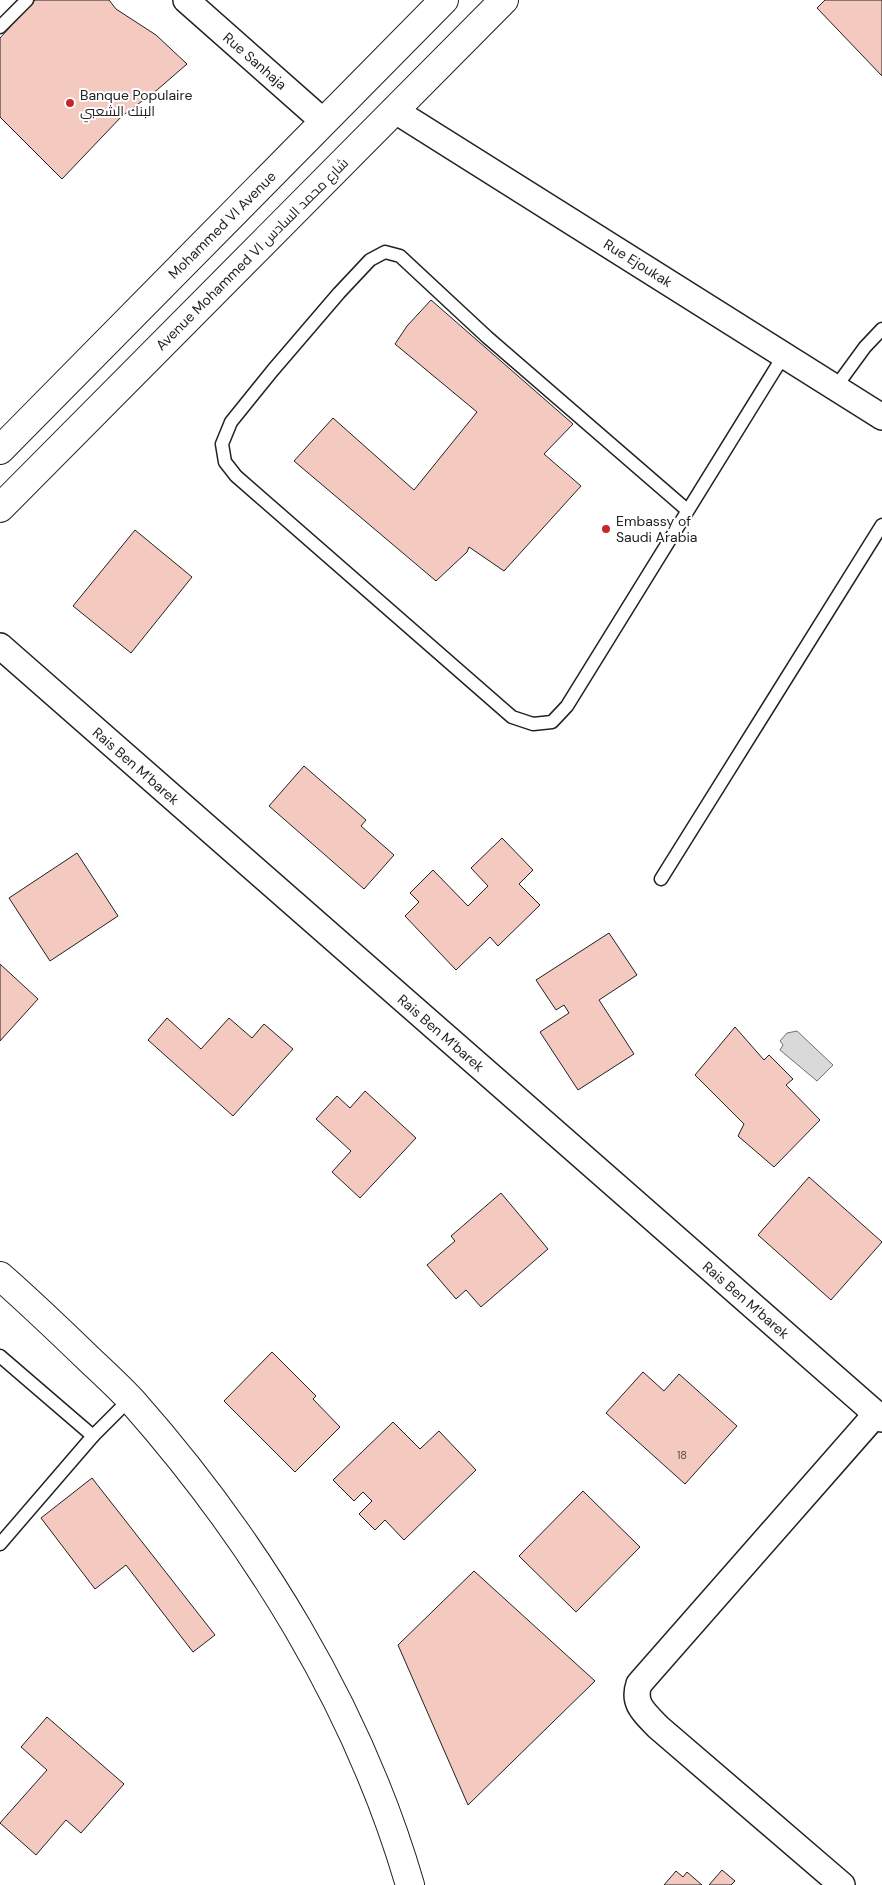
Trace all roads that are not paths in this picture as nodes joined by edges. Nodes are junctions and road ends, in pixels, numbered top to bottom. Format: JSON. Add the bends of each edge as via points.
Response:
{"nodes":[{"id":1,"x":27,"y":0,"type":"edge"},
{"id":2,"x":186,"y":0,"type":"edge"},
{"id":3,"x":444,"y":0,"type":"edge"},
{"id":4,"x":504,"y":0,"type":"edge"},
{"id":5,"x":0,"y":27,"type":"edge"},
{"id":6,"x":394,"y":110,"type":"junction"},
{"id":7,"x":324,"y":122,"type":"junction"},
{"id":8,"x":882,"y":329,"type":"edge"},
{"id":9,"x":784,"y":355,"type":"junction"},
{"id":10,"x":835,"y":388,"type":"junction"},
{"id":11,"x":882,"y":417,"type":"edge"},
{"id":12,"x":0,"y":450,"type":"edge"},
{"id":13,"x":0,"y":508,"type":"edge"},
{"id":14,"x":687,"y":510,"type":"junction"},
{"id":15,"x":882,"y":525,"type":"edge"},
{"id":16,"x":0,"y":646,"type":"edge"},
{"id":17,"x":660,"y":879,"type":"dead end"},
{"id":18,"x":0,"y":1276,"type":"edge"},
{"id":19,"x":0,"y":1356,"type":"edge"},
{"id":20,"x":130,"y":1399,"type":"junction"},
{"id":21,"x":879,"y":1416,"type":"edge"},
{"id":22,"x":93,"y":1436,"type":"junction"},
{"id":23,"x":0,"y":1544,"type":"edge"},
{"id":24,"x":410,"y":1885,"type":"edge"},
{"id":25,"x":842,"y":1885,"type":"edge"}],
"edges":[{"from":1,"to":5,"type":"lane"},
{"from":2,"to":7,"type":"street","name":"Rue Sanhaja"},
{"from":3,"to":7,"type":"main road","name":"Mohammed VI Avenue"},
{"from":4,"to":6,"type":"main road","name":"Avenue Mohammed VI شارع محمد السادس"},
{"from":6,"to":9,"type":"street","name":"Rue Ejoukak"},
{"from":6,"to":13,"type":"main road","name":"Avenue Mohammed VI شارع محمد السادس"},
{"from":7,"to":12,"type":"main road","name":"Mohammed VI Avenue"},
{"from":8,"to":10,"type":"lane"},
{"from":9,"to":10,"type":"street","name":"Rue Ejoukak"},
{"from":9,"to":14,"type":"lane"},
{"from":10,"to":11,"type":"street","name":"Rue Ejoukak"},
{"from":14,"to":14,"type":"lane","via":[[567,706],[552,722],[533,724],[512,716],[236,476],[225,462],[222,444],[232,422],[272,370],[339,292],[370,260],[385,252],[400,256],[487,337]]},
{"from":15,"to":17,"type":"lane"},
{"from":16,"to":21,"type":"street","name":"Rais Ben M’barek"},
{"from":18,"to":20,"type":"main road"},
{"from":19,"to":22,"type":"lane"},
{"from":20,"to":22,"type":"lane"},
{"from":20,"to":24,"type":"main road","via":[[204,1489],[300,1634],[354,1737]]},
{"from":21,"to":25,"type":"street","via":[[636,1692],[640,1706],[658,1727]]},
{"from":22,"to":23,"type":"lane"}]}
